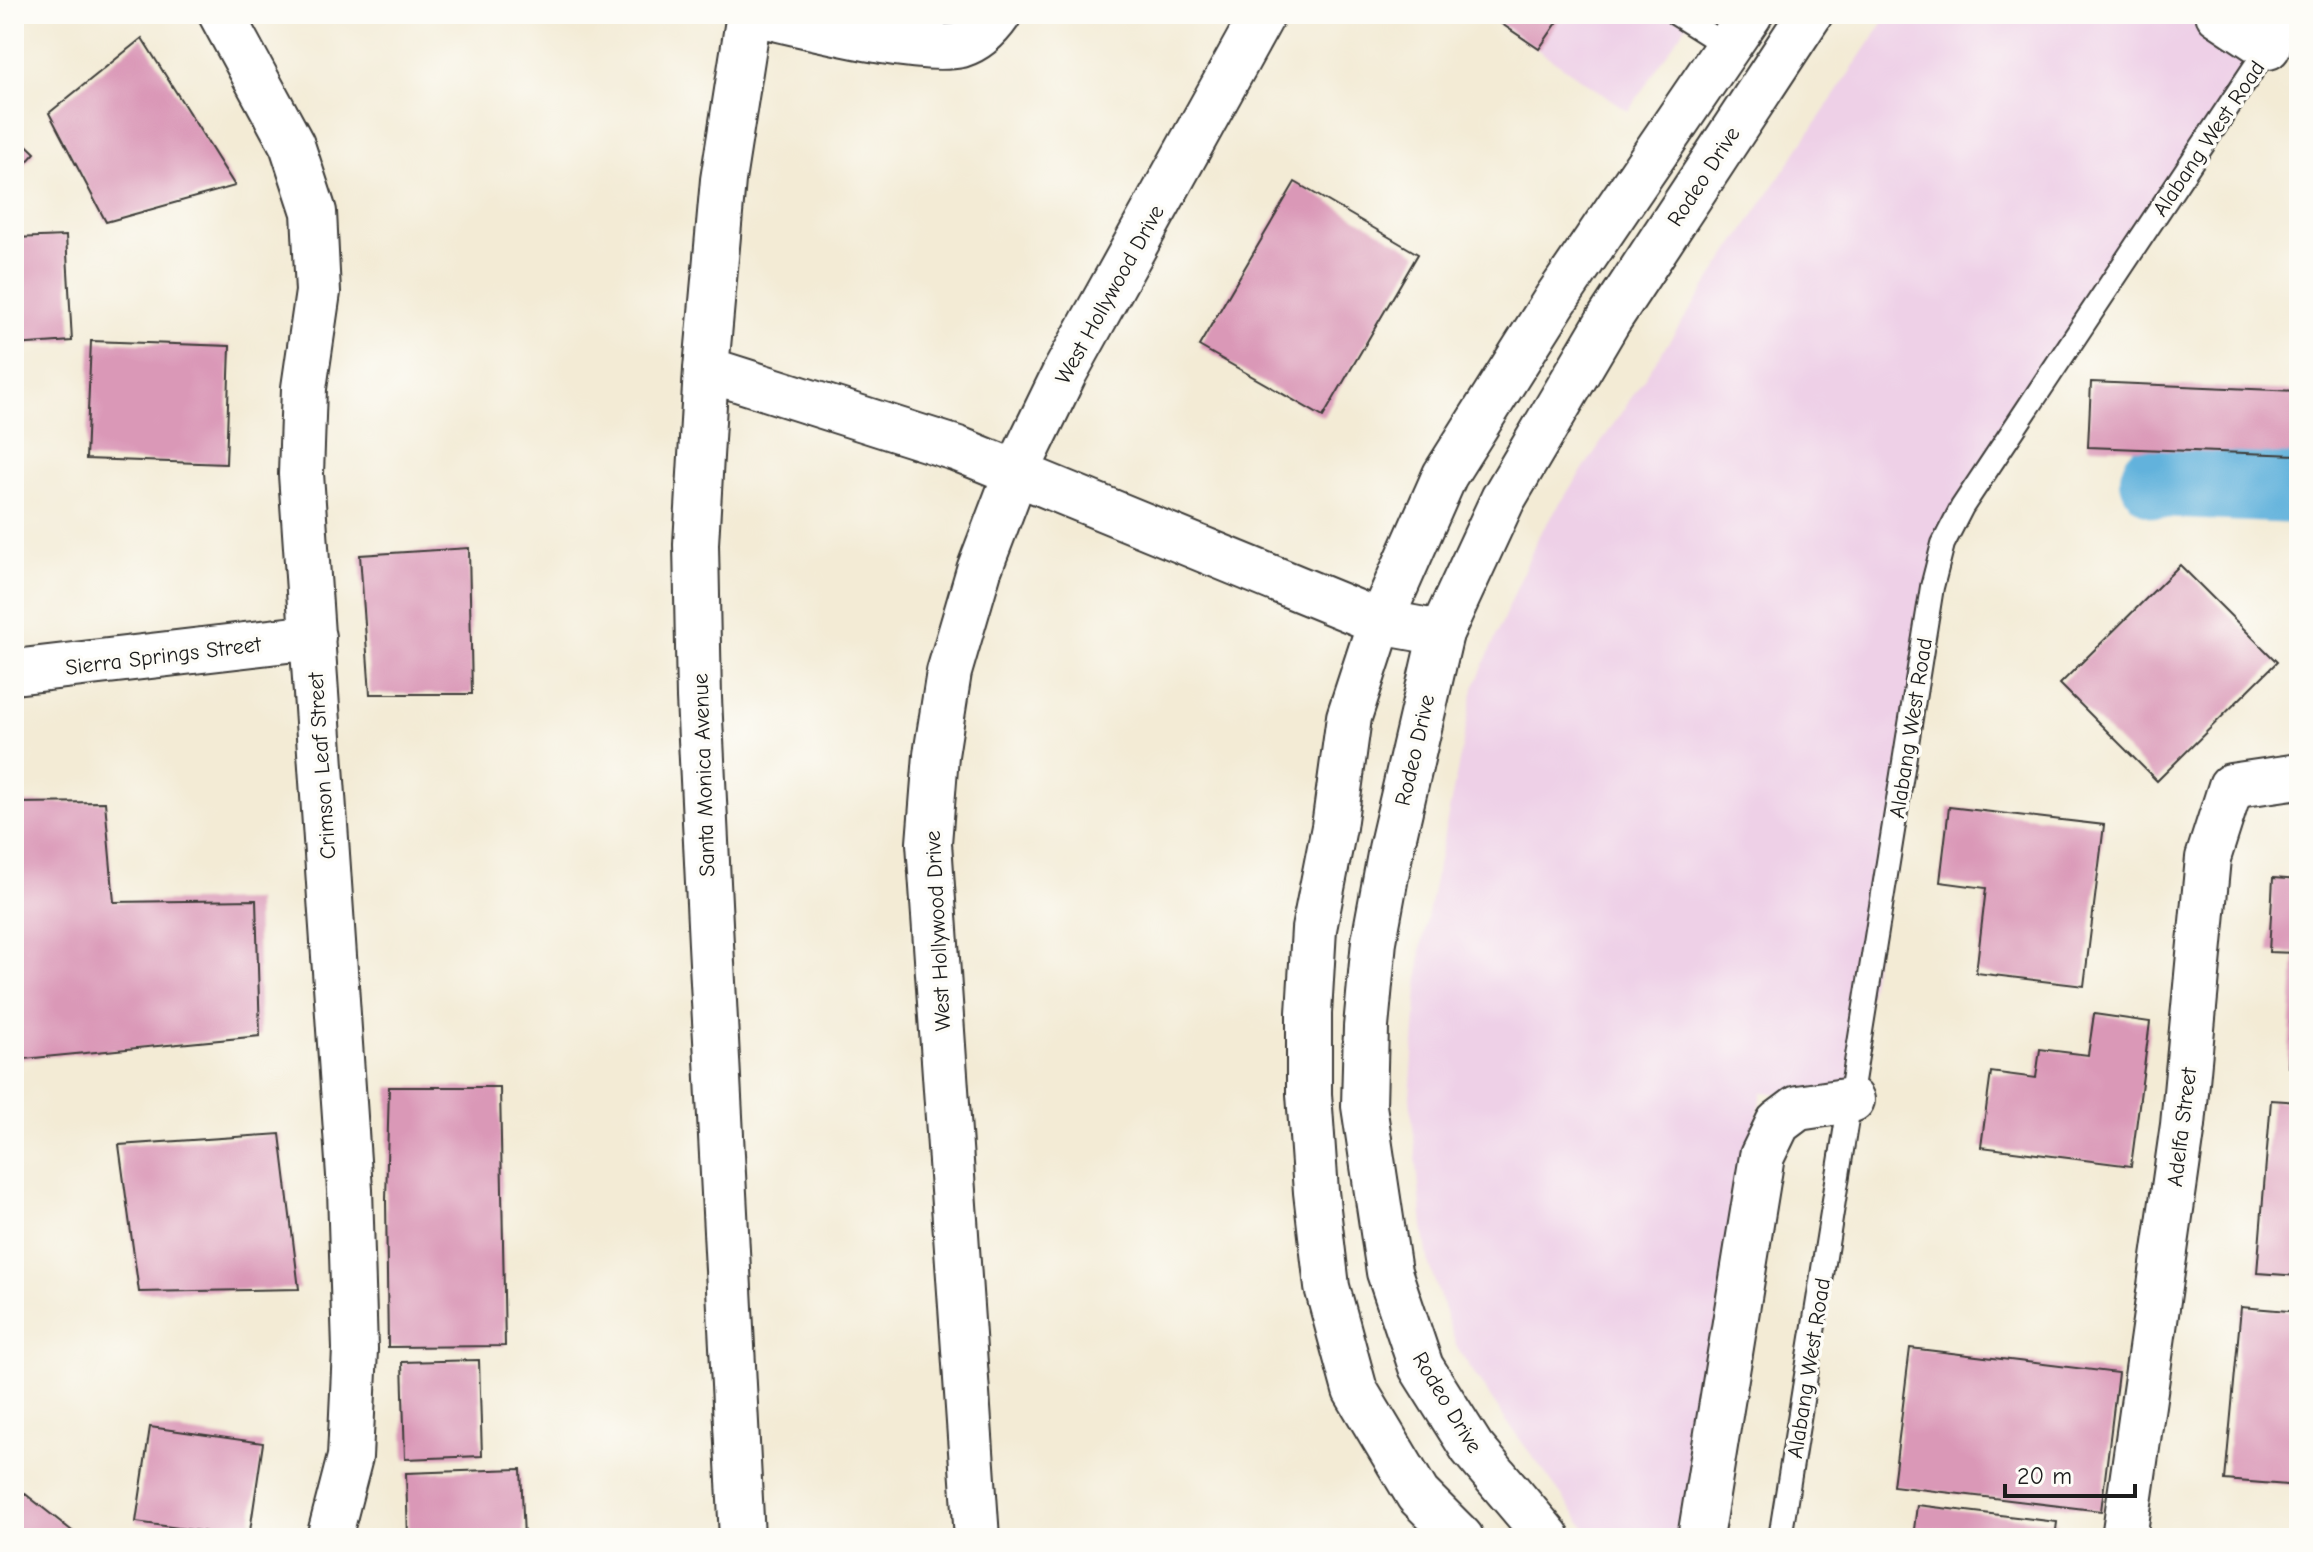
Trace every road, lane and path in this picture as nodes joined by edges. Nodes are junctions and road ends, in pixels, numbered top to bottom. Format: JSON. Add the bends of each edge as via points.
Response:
{"nodes":[{"id":1,"x":221,"y":14,"type":"edge"},
{"id":2,"x":749,"y":14,"type":"edge"},
{"id":3,"x":756,"y":14,"type":"edge"},
{"id":4,"x":999,"y":14,"type":"edge"},
{"id":5,"x":1263,"y":14,"type":"edge"},
{"id":6,"x":1676,"y":14,"type":"edge"},
{"id":7,"x":1810,"y":14,"type":"edge"},
{"id":8,"x":2218,"y":14,"type":"edge"},
{"id":9,"x":2279,"y":30,"type":"edge"},
{"id":10,"x":1739,"y":31,"type":"edge"},
{"id":11,"x":706,"y":369,"type":"junction"},
{"id":12,"x":1016,"y":473,"type":"junction"},
{"id":13,"x":1380,"y":622,"type":"junction"},
{"id":14,"x":1441,"y":633,"type":"junction"},
{"id":15,"x":313,"y":637,"type":"junction"},
{"id":16,"x":14,"y":672,"type":"edge"},
{"id":17,"x":2299,"y":776,"type":"edge"},
{"id":18,"x":1852,"y":1100,"type":"junction"},
{"id":19,"x":329,"y":1538,"type":"edge"},
{"id":20,"x":742,"y":1538,"type":"edge"},
{"id":21,"x":977,"y":1538,"type":"edge"},
{"id":22,"x":1461,"y":1538,"type":"edge"},
{"id":23,"x":1548,"y":1538,"type":"edge"},
{"id":24,"x":1700,"y":1538,"type":"edge"},
{"id":25,"x":1780,"y":1538,"type":"edge"},
{"id":26,"x":2124,"y":1538,"type":"edge"}],
"edges":[{"from":1,"to":15,"type":"street","name":"Crimson Leaf Street","via":[[292,145],[314,212],[318,292],[304,388],[301,474]]},
{"from":2,"to":11,"type":"street","name":"Santa Monica Avenue","via":[[723,180]]},
{"from":3,"to":4,"type":"street","via":[[931,46],[961,45],[987,30]]},
{"from":5,"to":12,"type":"street","name":"West Hollywood Drive","via":[[1065,372]]},
{"from":6,"to":10,"type":"lane"},
{"from":7,"to":14,"type":"street","name":"Rodeo Drive","via":[[1600,334],[1503,499]]},
{"from":8,"to":9,"type":"street"},
{"from":9,"to":18,"type":"lane","name":"Alabang West Road","via":[[1962,507],[1943,544]]},
{"from":10,"to":13,"type":"street","via":[[1556,299],[1445,475]]},
{"from":11,"to":12,"type":"street","via":[[958,449]]},
{"from":11,"to":20,"type":"street","name":"Santa Monica Avenue","via":[[696,544],[699,698]]},
{"from":12,"to":13,"type":"street"},
{"from":12,"to":21,"type":"street","name":"West Hollywood Drive","via":[[979,570],[949,672],[929,843]]},
{"from":13,"to":14,"type":"street"},
{"from":13,"to":22,"type":"street","via":[[1349,717],[1314,929],[1309,1094],[1316,1192],[1327,1287],[1355,1390],[1418,1495]]},
{"from":14,"to":23,"type":"street","name":"Rodeo Drive","via":[[1374,941],[1364,1106],[1389,1272],[1421,1367],[1472,1448]]},
{"from":15,"to":16,"type":"street","name":"Sierra Springs Street"},
{"from":15,"to":19,"type":"street","name":"Crimson Leaf Street","via":[[350,1190],[355,1349],[350,1457]]},
{"from":17,"to":26,"type":"street","name":"Adelfa Street","via":[[2231,786],[2208,858],[2183,1125]]},
{"from":18,"to":24,"type":"street","via":[[1798,1108],[1778,1123],[1762,1156]]},
{"from":18,"to":25,"type":"lane","name":"Alabang West Road"}]}
